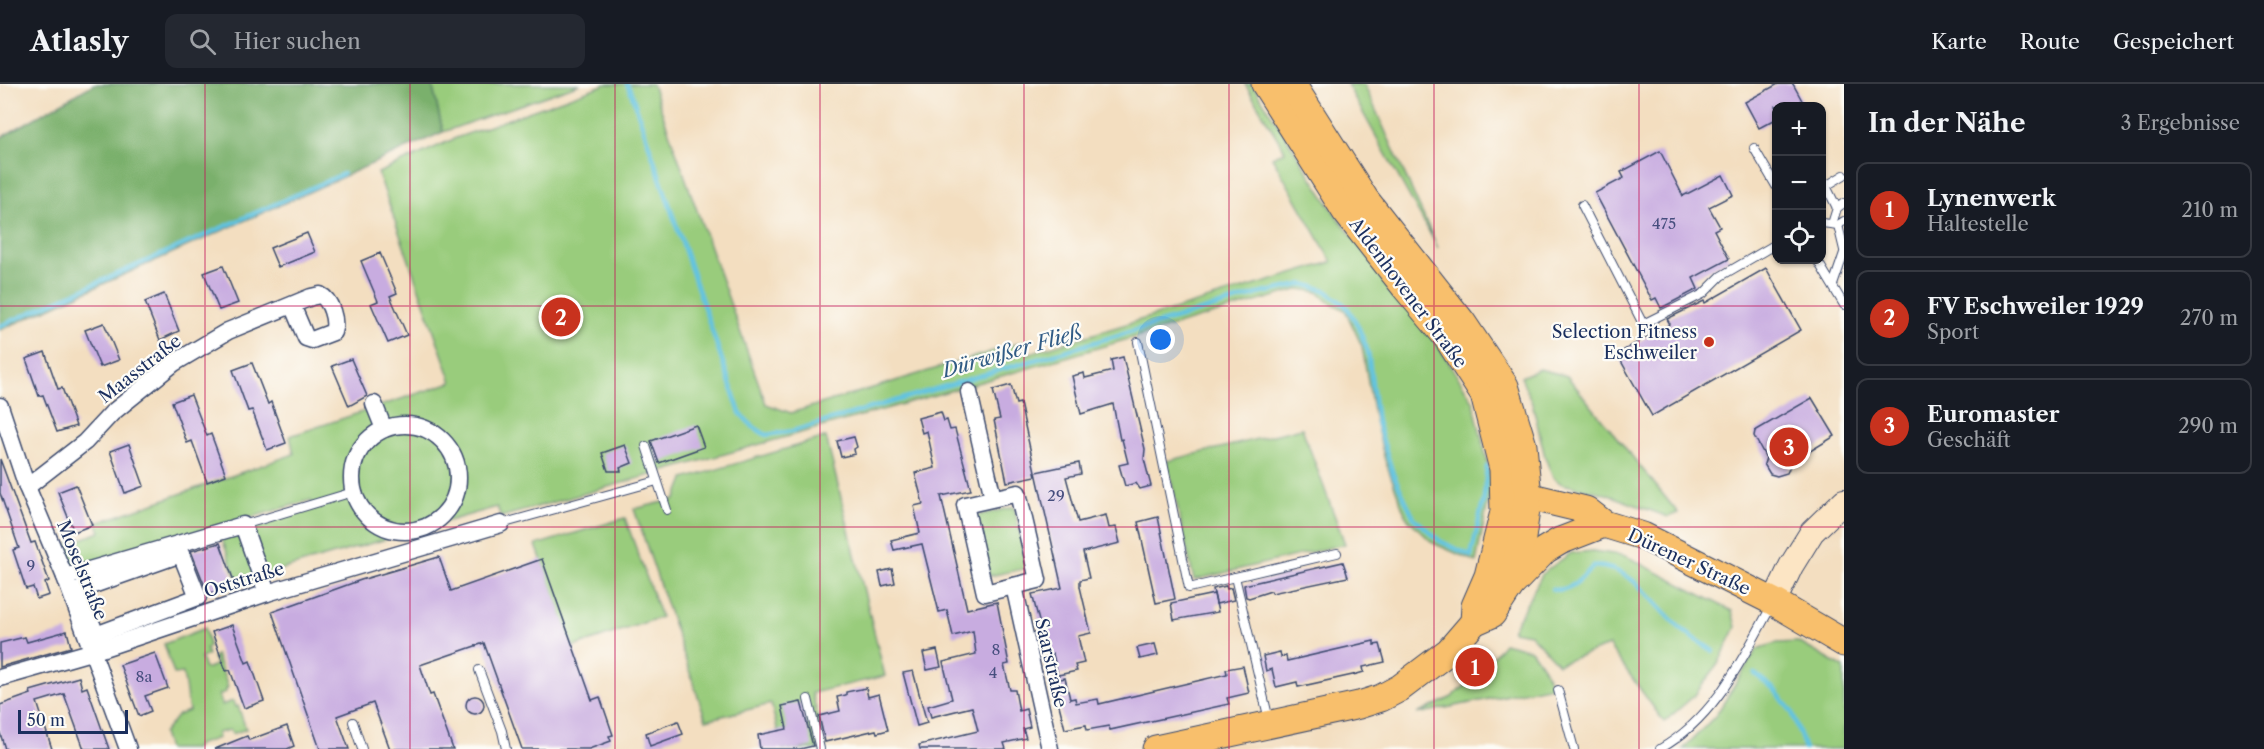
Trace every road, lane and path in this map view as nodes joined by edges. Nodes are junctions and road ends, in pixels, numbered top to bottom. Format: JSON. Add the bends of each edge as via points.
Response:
{"nodes":[{"id":1,"x":1265,"y":84,"type":"edge"},
{"id":2,"x":1292,"y":84,"type":"edge"},
{"id":3,"x":1754,"y":148,"type":"dead end"},
{"id":4,"x":1844,"y":175,"type":"edge"},
{"id":5,"x":1772,"y":179,"type":"edge"},
{"id":6,"x":1582,"y":205,"type":"dead end"},
{"id":7,"x":1840,"y":206,"type":"edge"},
{"id":8,"x":1838,"y":224,"type":"edge"},
{"id":9,"x":1772,"y":246,"type":"edge"},
{"id":10,"x":1844,"y":251,"type":"edge"},
{"id":11,"x":1820,"y":264,"type":"edge"},
{"id":12,"x":1833,"y":285,"type":"junction"},
{"id":13,"x":292,"y":305,"type":"dead end"},
{"id":14,"x":1844,"y":305,"type":"edge"},
{"id":15,"x":1138,"y":342,"type":"dead end"},
{"id":16,"x":969,"y":392,"type":"dead end"},
{"id":17,"x":374,"y":404,"type":"dead end"},
{"id":18,"x":0,"y":406,"type":"edge"},
{"id":19,"x":384,"y":429,"type":"junction"},
{"id":20,"x":646,"y":446,"type":"dead end"},
{"id":21,"x":657,"y":481,"type":"junction"},
{"id":22,"x":27,"y":487,"type":"junction"},
{"id":23,"x":353,"y":492,"type":"junction"},
{"id":24,"x":993,"y":498,"type":"junction"},
{"id":25,"x":1844,"y":501,"type":"edge"},
{"id":26,"x":1516,"y":504,"type":"junction"},
{"id":27,"x":667,"y":510,"type":"dead end"},
{"id":28,"x":501,"y":524,"type":"joint"},
{"id":29,"x":1604,"y":524,"type":"junction"},
{"id":30,"x":243,"y":525,"type":"junction"},
{"id":31,"x":419,"y":530,"type":"junction"},
{"id":32,"x":425,"y":547,"type":"junction"},
{"id":33,"x":169,"y":552,"type":"junction"},
{"id":34,"x":1337,"y":553,"type":"dead end"},
{"id":35,"x":65,"y":577,"type":"junction"},
{"id":36,"x":1235,"y":577,"type":"junction"},
{"id":37,"x":1511,"y":585,"type":"junction"},
{"id":38,"x":1014,"y":586,"type":"junction"},
{"id":39,"x":267,"y":592,"type":"junction"},
{"id":40,"x":1774,"y":602,"type":"junction"},
{"id":41,"x":190,"y":609,"type":"junction"},
{"id":42,"x":1474,"y":622,"type":"junction"},
{"id":43,"x":1844,"y":643,"type":"edge"},
{"id":44,"x":92,"y":651,"type":"junction"},
{"id":45,"x":479,"y":670,"type":"dead end"},
{"id":46,"x":0,"y":678,"type":"edge"},
{"id":47,"x":1558,"y":690,"type":"dead end"},
{"id":48,"x":808,"y":699,"type":"dead end"},
{"id":49,"x":352,"y":722,"type":"dead end"},
{"id":50,"x":1270,"y":724,"type":"junction"},
{"id":51,"x":1674,"y":745,"type":"edge"},
{"id":52,"x":128,"y":749,"type":"edge"},
{"id":53,"x":362,"y":749,"type":"edge"},
{"id":54,"x":506,"y":749,"type":"edge"},
{"id":55,"x":820,"y":749,"type":"edge"},
{"id":56,"x":1050,"y":749,"type":"edge"},
{"id":57,"x":1156,"y":749,"type":"edge"},
{"id":58,"x":1574,"y":749,"type":"edge"},
{"id":59,"x":1660,"y":749,"type":"edge"}],
"edges":[{"from":1,"to":26,"type":"main road","name":"Aldenhovener Straße","via":[[1346,212],[1446,336],[1484,395]]},
{"from":2,"to":26,"type":"main road","name":"Aldenhovener Straße","via":[[1365,199],[1461,322],[1505,386],[1523,446]]},
{"from":3,"to":5,"type":"lane"},
{"from":4,"to":7,"type":"lane","via":[[1826,186]]},
{"from":6,"to":9,"type":"lane","via":[[1643,324],[1703,294],[1721,276]]},
{"from":7,"to":8,"type":"lane"},
{"from":8,"to":10,"type":"lane"},
{"from":10,"to":12,"type":"lane"},
{"from":11,"to":12,"type":"lane"},
{"from":12,"to":14,"type":"lane"},
{"from":13,"to":22,"type":"street","name":"Maasstraße","via":[[228,332],[174,363],[112,413],[85,442]]},
{"from":15,"to":36,"type":"lane","via":[[1189,588]]},
{"from":16,"to":24,"type":"street"},
{"from":17,"to":19,"type":"street"},
{"from":18,"to":22,"type":"street","name":"Moselstraße"},
{"from":19,"to":23,"type":"street","via":[[369,438],[357,454],[352,467]]},
{"from":19,"to":31,"type":"street","via":[[399,425],[422,427],[443,440],[453,454],[458,489],[451,506],[436,522]]},
{"from":20,"to":21,"type":"lane"},
{"from":21,"to":27,"type":"lane"},
{"from":21,"to":28,"type":"lane"},
{"from":22,"to":35,"type":"street","name":"Moselstraße"},
{"from":23,"to":30,"type":"lane"},
{"from":23,"to":31,"type":"street","via":[[360,509],[379,526],[394,531]]},
{"from":24,"to":38,"type":"street","via":[[1018,493],[1038,580]]},
{"from":24,"to":38,"type":"street","via":[[964,505],[985,592]]},
{"from":25,"to":40,"type":"street","name":"Dürener Straße","via":[[1812,532]]},
{"from":26,"to":29,"type":"main road","name":"Dürener Straße","via":[[1586,510]]},
{"from":26,"to":37,"type":"main road"},
{"from":26,"to":42,"type":"main road","name":"Aldenhovener Straße","via":[[1475,606]]},
{"from":28,"to":32,"type":"street","name":"Oststraße"},
{"from":29,"to":37,"type":"main road","via":[[1545,550]]},
{"from":29,"to":40,"type":"main road","name":"Dürener Straße","via":[[1643,536]]},
{"from":30,"to":33,"type":"street"},
{"from":30,"to":39,"type":"street"},
{"from":31,"to":32,"type":"street"},
{"from":32,"to":39,"type":"street","name":"Oststraße"},
{"from":33,"to":35,"type":"street"},
{"from":33,"to":41,"type":"street","via":[[181,554],[198,597]]},
{"from":33,"to":41,"type":"street","via":[[79,590],[96,635]]},
{"from":34,"to":36,"type":"lane"},
{"from":35,"to":44,"type":"street","name":"Moselstraße"},
{"from":36,"to":50,"type":"lane"},
{"from":37,"to":42,"type":"main road","via":[[1492,614]]},
{"from":38,"to":56,"type":"street","name":"Saarstraße"},
{"from":39,"to":41,"type":"street","name":"Oststraße"},
{"from":40,"to":43,"type":"main road"},
{"from":40,"to":51,"type":"lane","name":"Dürener Straße","via":[[1728,682]]},
{"from":41,"to":44,"type":"street","name":"Oststraße"},
{"from":42,"to":50,"type":"main road","via":[[1427,669],[1381,698]]},
{"from":44,"to":46,"type":"street","name":"Oststraße"},
{"from":44,"to":52,"type":"street","name":"Moselstraße"},
{"from":45,"to":54,"type":"lane"},
{"from":47,"to":58,"type":"lane"},
{"from":48,"to":55,"type":"lane"},
{"from":49,"to":53,"type":"lane"},
{"from":50,"to":57,"type":"main road"},
{"from":51,"to":59,"type":"lane","name":"Dürener Straße"}]}
